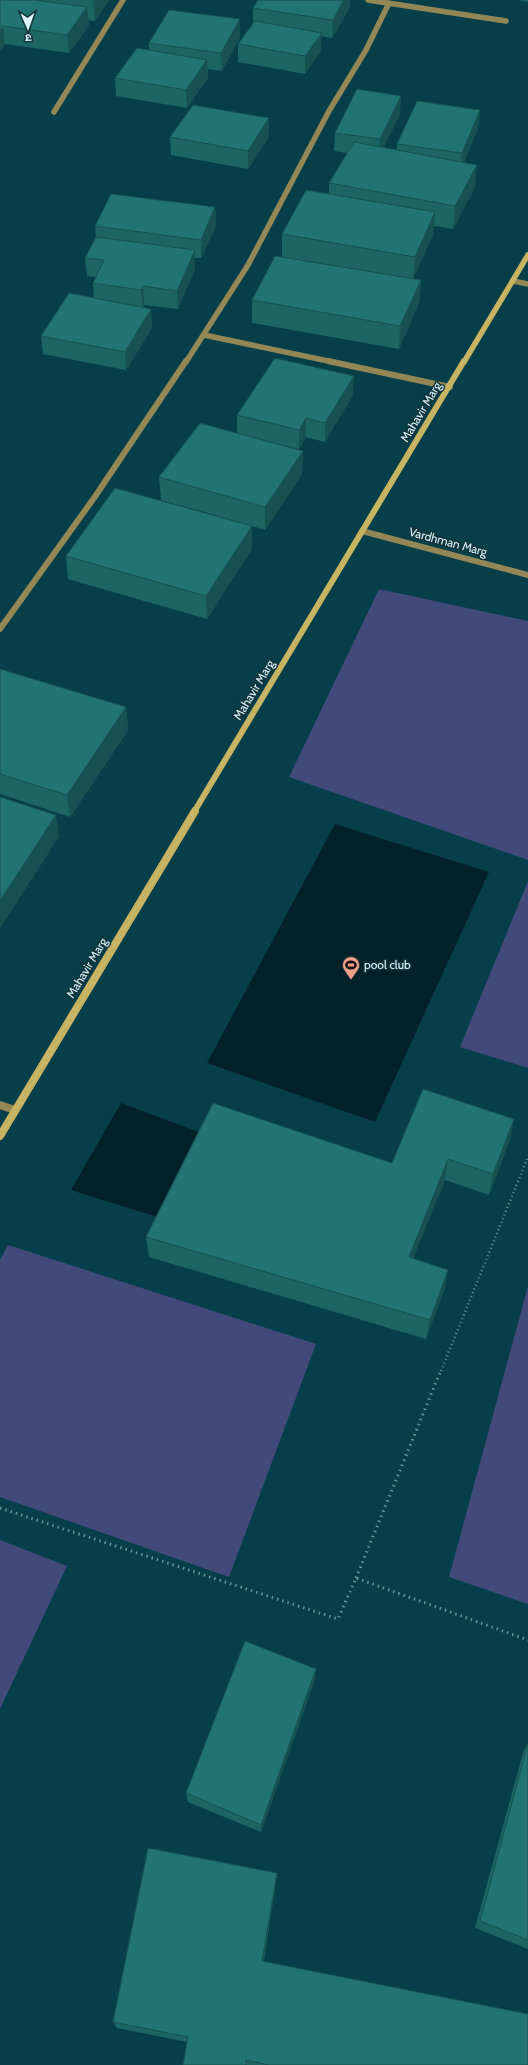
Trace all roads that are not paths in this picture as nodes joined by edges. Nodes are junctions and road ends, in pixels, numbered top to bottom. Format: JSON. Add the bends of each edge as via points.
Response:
{"nodes":[{"id":1,"x":123,"y":0,"type":"edge"},
{"id":2,"x":368,"y":0,"type":"edge"},
{"id":3,"x":389,"y":4,"type":"junction"},
{"id":4,"x":506,"y":21,"type":"dead end"},
{"id":5,"x":54,"y":112,"type":"dead end"},
{"id":6,"x":528,"y":255,"type":"edge"},
{"id":7,"x":513,"y":280,"type":"junction"},
{"id":8,"x":528,"y":284,"type":"edge"},
{"id":9,"x":204,"y":335,"type":"junction"},
{"id":10,"x":450,"y":387,"type":"junction"},
{"id":11,"x":362,"y":531,"type":"junction"},
{"id":12,"x":528,"y":575,"type":"edge"},
{"id":13,"x":0,"y":629,"type":"edge"},
{"id":14,"x":0,"y":1105,"type":"edge"},
{"id":15,"x":15,"y":1110,"type":"junction"},
{"id":16,"x":0,"y":1136,"type":"edge"}],
"edges":[{"from":1,"to":5,"type":"street"},
{"from":2,"to":3,"type":"street"},
{"from":3,"to":4,"type":"street"},
{"from":3,"to":9,"type":"street","via":[[248,264]]},
{"from":6,"to":7,"type":"street","name":"Mahavir Marg"},
{"from":7,"to":8,"type":"street"},
{"from":7,"to":10,"type":"street","name":"Mahavir Marg"},
{"from":9,"to":10,"type":"street"},
{"from":9,"to":13,"type":"street","via":[[94,498]]},
{"from":10,"to":11,"type":"street","name":"Mahavir Marg"},
{"from":11,"to":12,"type":"street","name":"Vardhman Marg"},
{"from":11,"to":15,"type":"street","name":"Mahavir Marg"},
{"from":14,"to":15,"type":"street"},
{"from":15,"to":16,"type":"street","name":"Mahavir Marg"}]}
